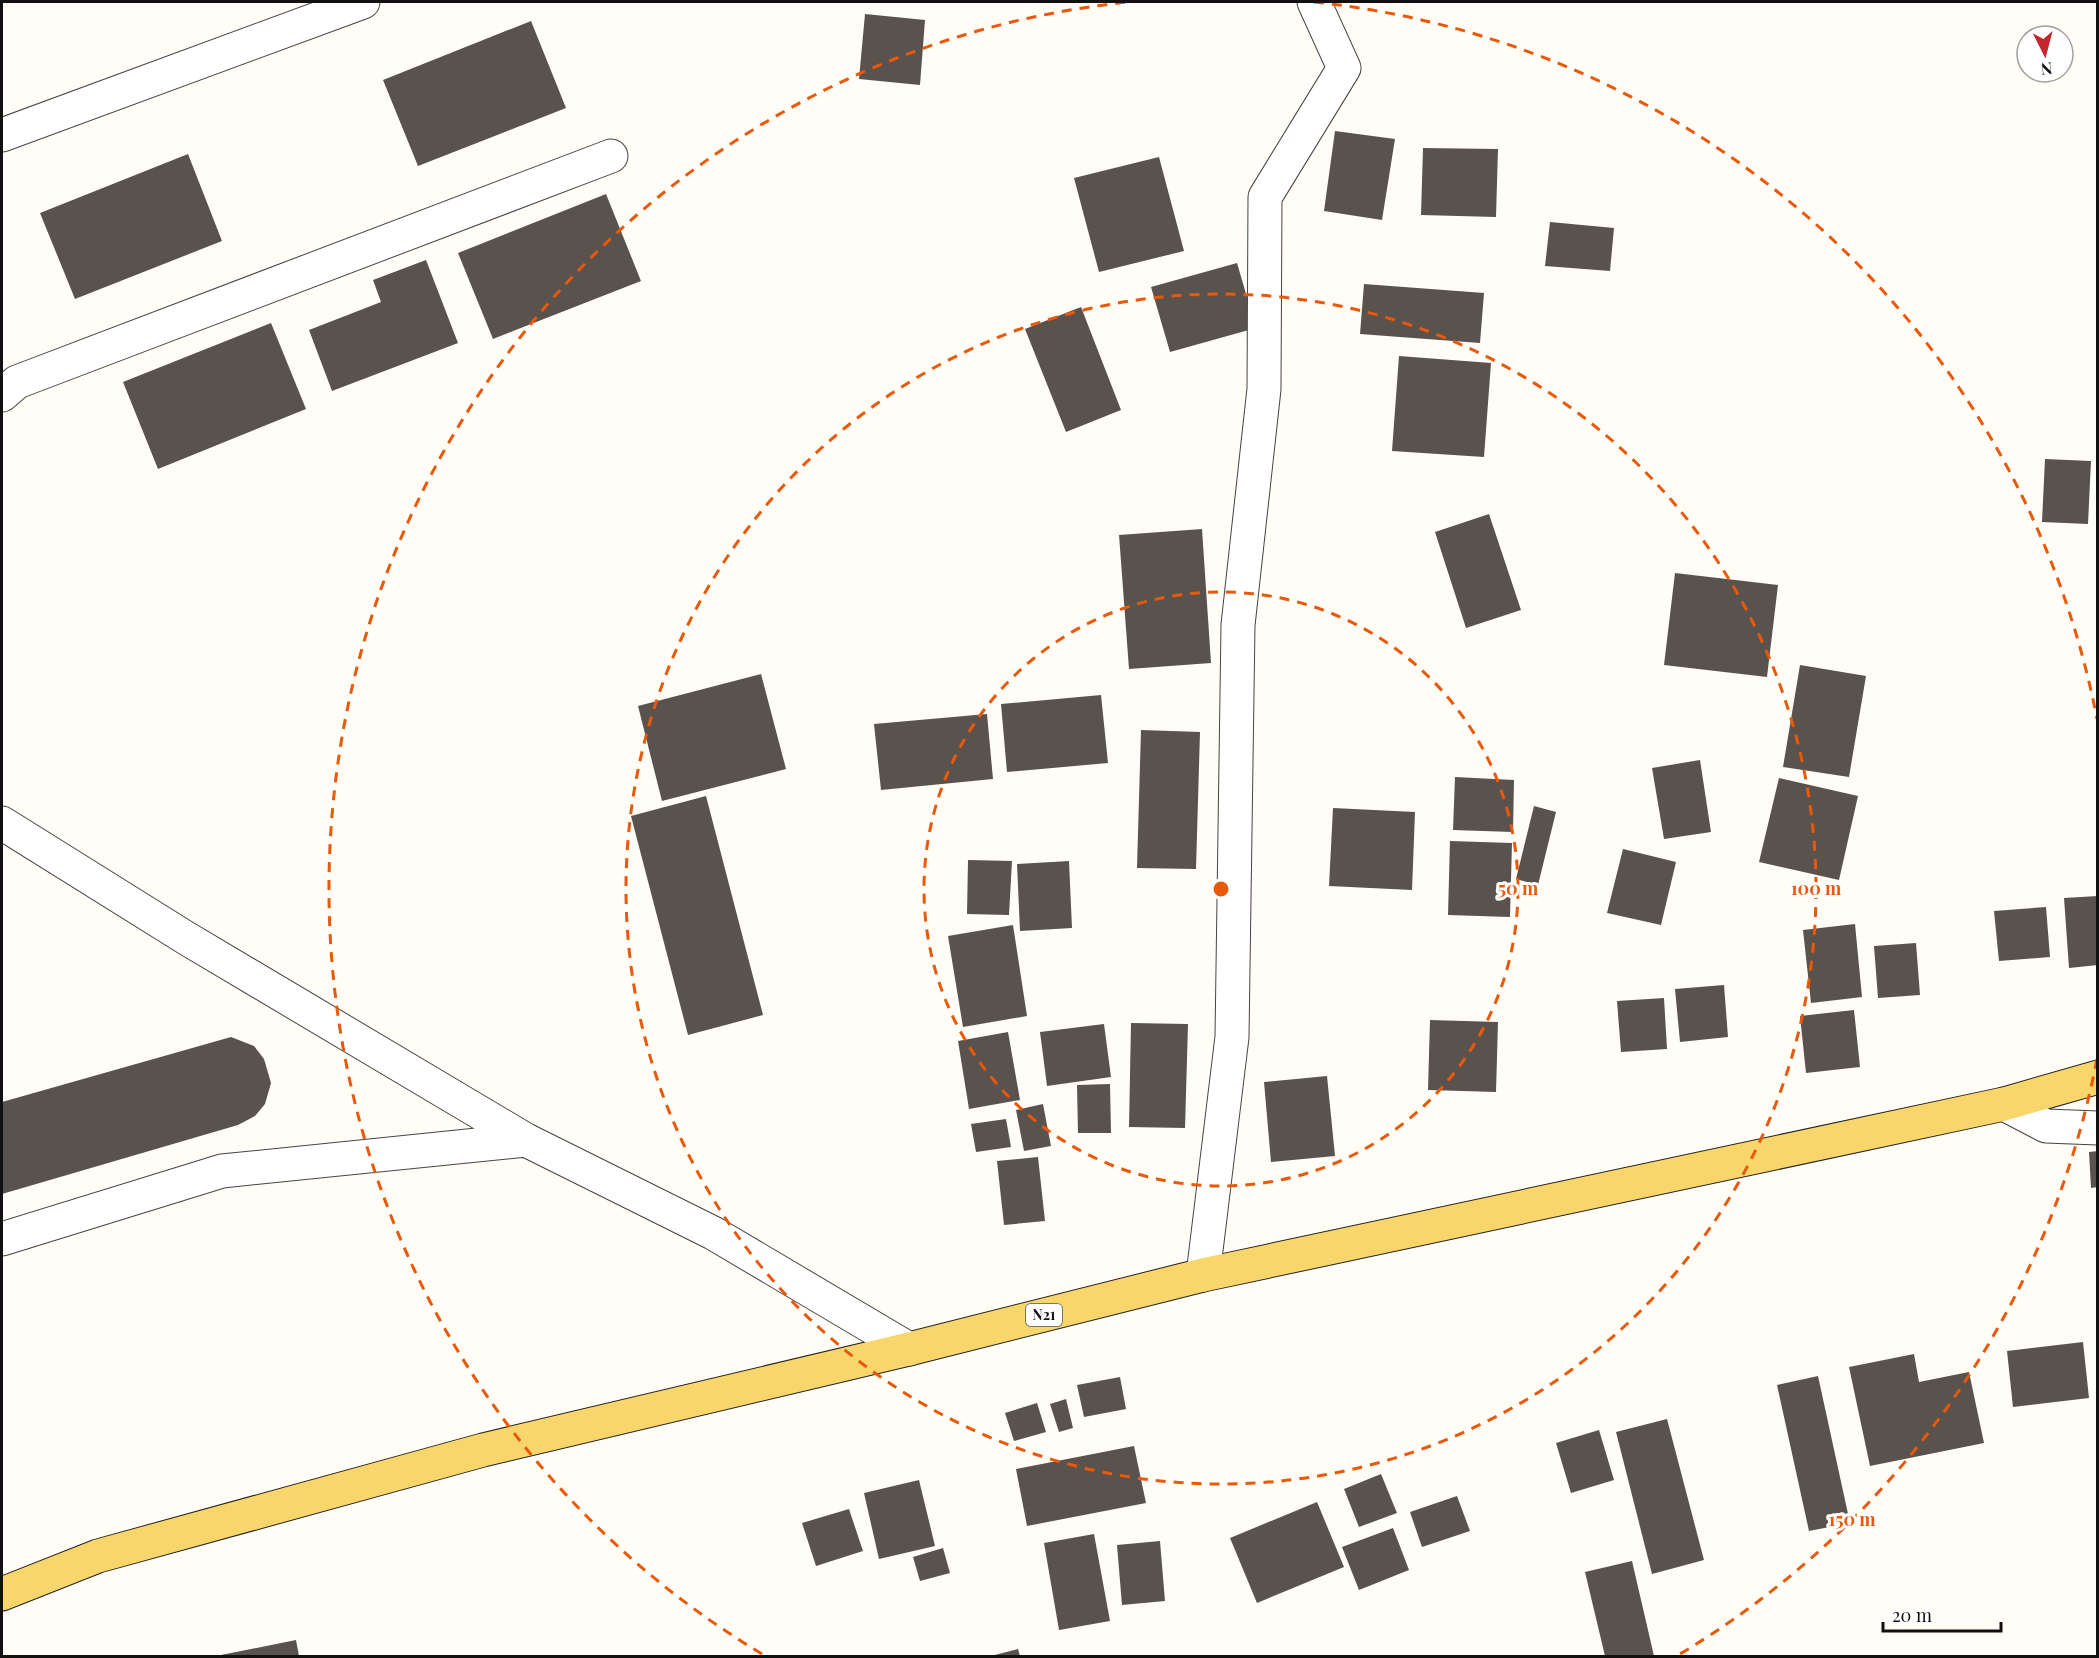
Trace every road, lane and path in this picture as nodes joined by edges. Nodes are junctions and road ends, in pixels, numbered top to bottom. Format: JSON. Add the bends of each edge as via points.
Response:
{"nodes":[{"id":1,"x":363,"y":2,"type":"edge"},
{"id":2,"x":1314,"y":2,"type":"edge"},
{"id":3,"x":2,"y":135,"type":"edge"},
{"id":4,"x":611,"y":156,"type":"dead end"},
{"id":5,"x":2,"y":395,"type":"edge"},
{"id":6,"x":2,"y":823,"type":"edge"},
{"id":7,"x":2097,"y":1077,"type":"edge"},
{"id":8,"x":2004,"y":1104,"type":"junction"},
{"id":9,"x":2097,"y":1128,"type":"edge"},
{"id":10,"x":526,"y":1140,"type":"junction"},
{"id":11,"x":2,"y":1239,"type":"edge"},
{"id":12,"x":1203,"y":1275,"type":"junction"},
{"id":13,"x":909,"y":1349,"type":"junction"},
{"id":14,"x":2,"y":1594,"type":"edge"}],
"edges":[{"from":1,"to":3,"type":"street"},
{"from":2,"to":12,"type":"street","via":[[1344,68],[1265,197],[1264,389],[1238,625],[1232,1037]]},
{"from":4,"to":5,"type":"street","via":[[17,382]]},
{"from":6,"to":10,"type":"street","via":[[196,944]]},
{"from":7,"to":8,"type":"main road","number":"N21"},
{"from":8,"to":9,"type":"street","via":[[2046,1126]]},
{"from":8,"to":12,"type":"main road","number":"N21"},
{"from":10,"to":11,"type":"street","via":[[222,1171]]},
{"from":10,"to":13,"type":"street","via":[[713,1233]]},
{"from":12,"to":13,"type":"main road","number":"N21"},
{"from":13,"to":14,"type":"main road","number":"N21","via":[[483,1450],[98,1556]]}]}
